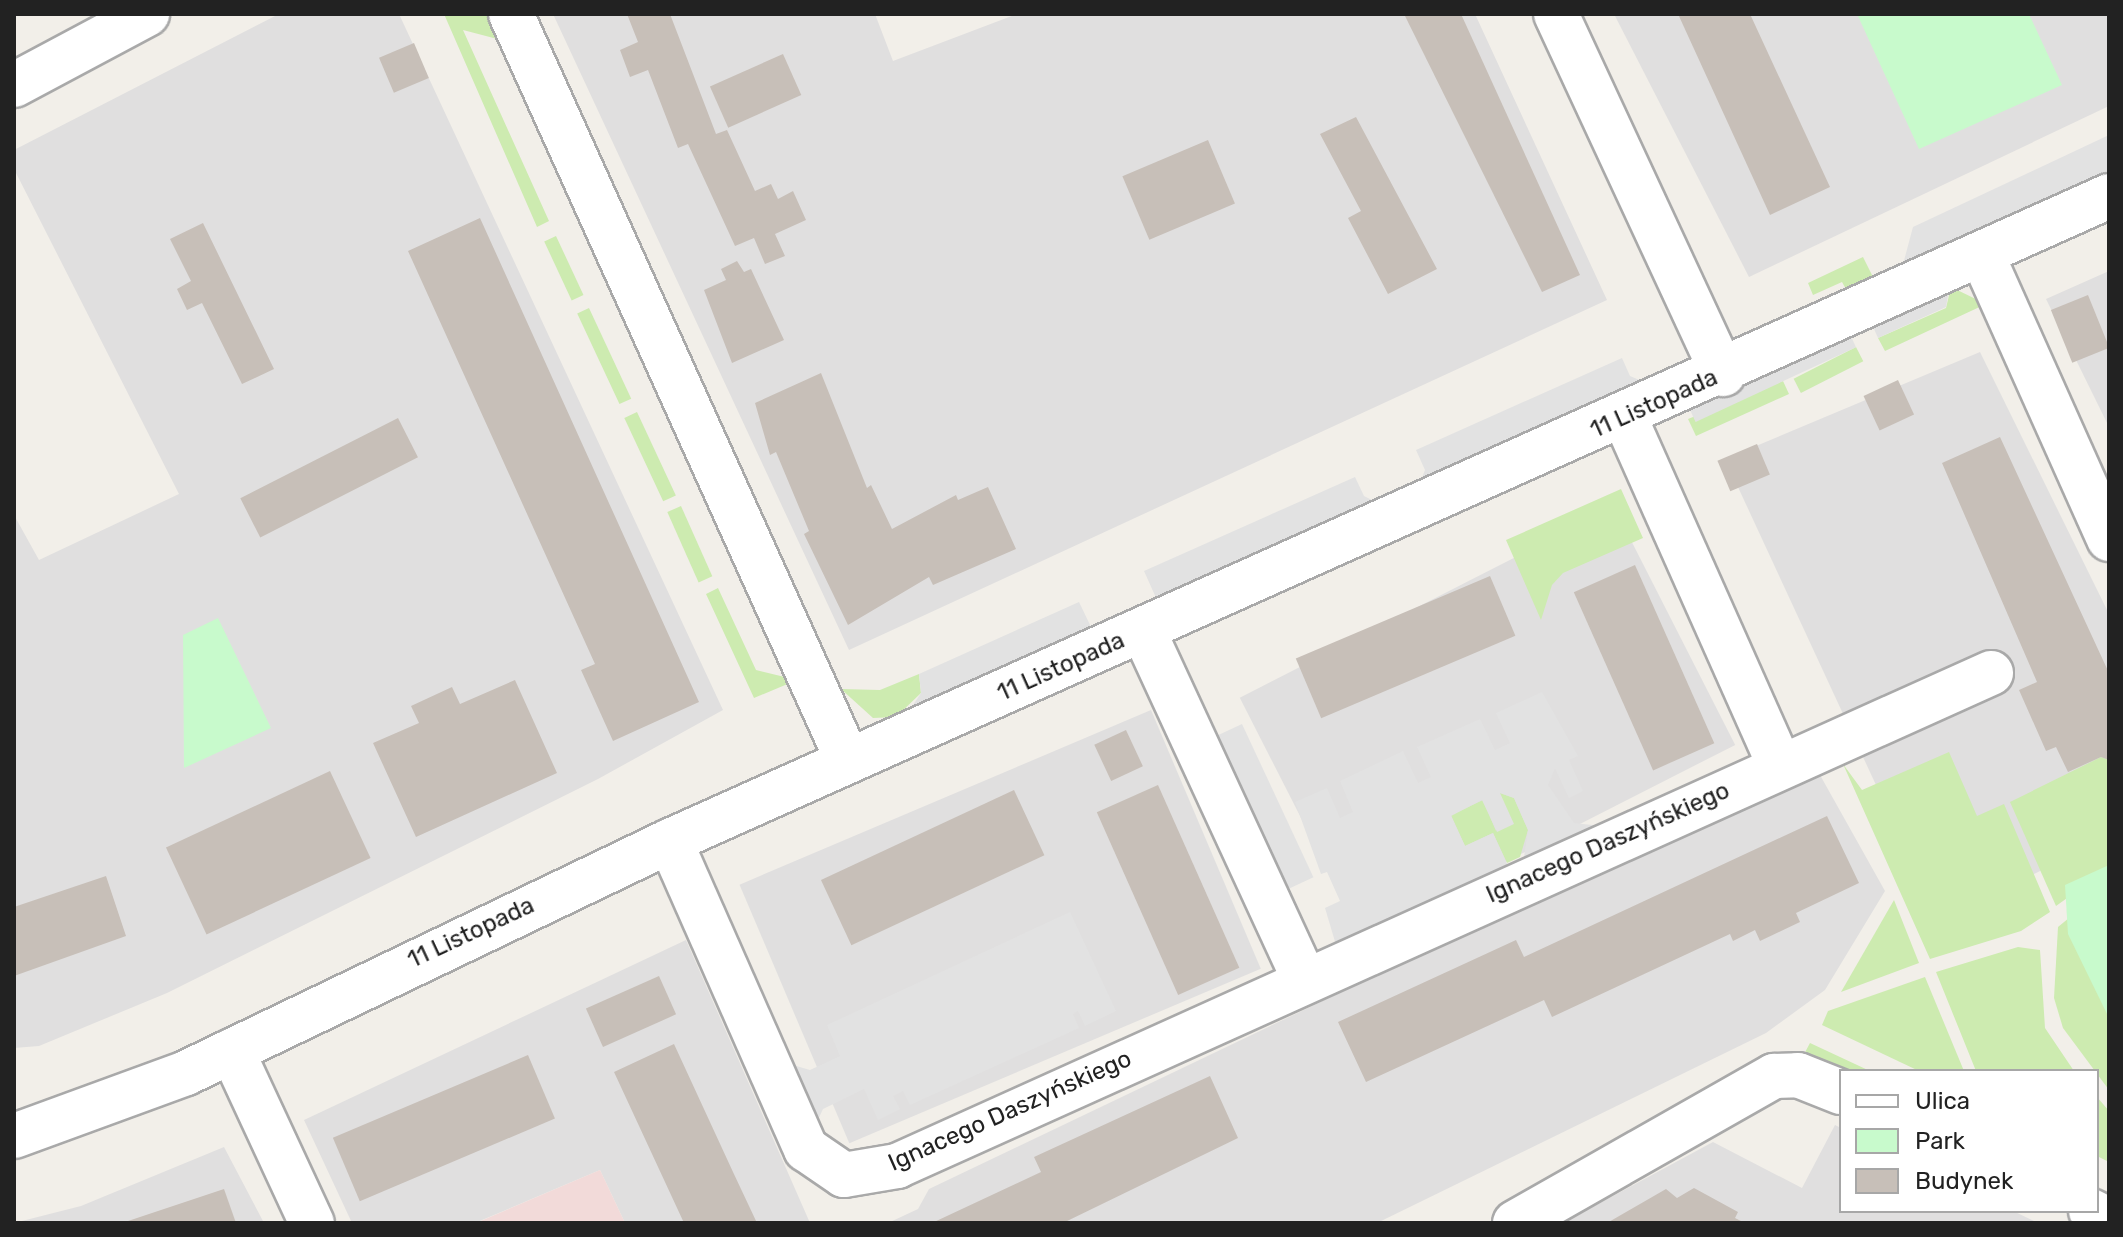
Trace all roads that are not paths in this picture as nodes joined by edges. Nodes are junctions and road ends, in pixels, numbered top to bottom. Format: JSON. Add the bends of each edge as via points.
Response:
{"nodes":[{"id":1,"x":147,"y":14,"type":"edge"},
{"id":2,"x":511,"y":14,"type":"edge"},
{"id":3,"x":1556,"y":14,"type":"edge"},
{"id":4,"x":14,"y":85,"type":"edge"},
{"id":5,"x":2109,"y":196,"type":"edge"},
{"id":6,"x":1983,"y":257,"type":"junction"},
{"id":7,"x":1723,"y":374,"type":"junction"},
{"id":8,"x":1625,"y":418,"type":"junction"},
{"id":9,"x":2109,"y":539,"type":"edge"},
{"id":10,"x":1143,"y":630,"type":"junction"},
{"id":11,"x":1991,"y":673,"type":"dead end"},
{"id":12,"x":848,"y":761,"type":"junction"},
{"id":13,"x":1780,"y":766,"type":"junction"},
{"id":14,"x":670,"y":841,"type":"junction"},
{"id":15,"x":1304,"y":978,"type":"junction"},
{"id":16,"x":232,"y":1051,"type":"junction"},
{"id":17,"x":1839,"y":1091,"type":"edge"},
{"id":18,"x":14,"y":1136,"type":"edge"},
{"id":19,"x":312,"y":1223,"type":"edge"},
{"id":20,"x":1515,"y":1223,"type":"edge"}],
"edges":[{"from":1,"to":4,"type":"street"},
{"from":2,"to":12,"type":"street"},
{"from":3,"to":7,"type":"street"},
{"from":5,"to":6,"type":"street","name":"11 Listopada"},
{"from":6,"to":7,"type":"street","name":"11 Listopada"},
{"from":6,"to":9,"type":"street"},
{"from":7,"to":8,"type":"street","name":"11 Listopada"},
{"from":8,"to":10,"type":"street","name":"11 Listopada"},
{"from":8,"to":13,"type":"street"},
{"from":10,"to":12,"type":"street","name":"11 Listopada"},
{"from":10,"to":15,"type":"street"},
{"from":11,"to":13,"type":"street","name":"Ignacego Daszyńskiego"},
{"from":12,"to":14,"type":"street","name":"11 Listopada"},
{"from":13,"to":15,"type":"street","name":"Ignacego Daszyńskiego"},
{"from":14,"to":15,"type":"street","name":"Ignacego Daszyńskiego","via":[[806,1149],[844,1175],[897,1166]]},
{"from":14,"to":16,"type":"street","name":"11 Listopada"},
{"from":16,"to":18,"type":"street","name":"11 Listopada","via":[[114,1103]]},
{"from":16,"to":19,"type":"street"},
{"from":17,"to":20,"type":"street","via":[[1808,1077],[1774,1076]]}]}
